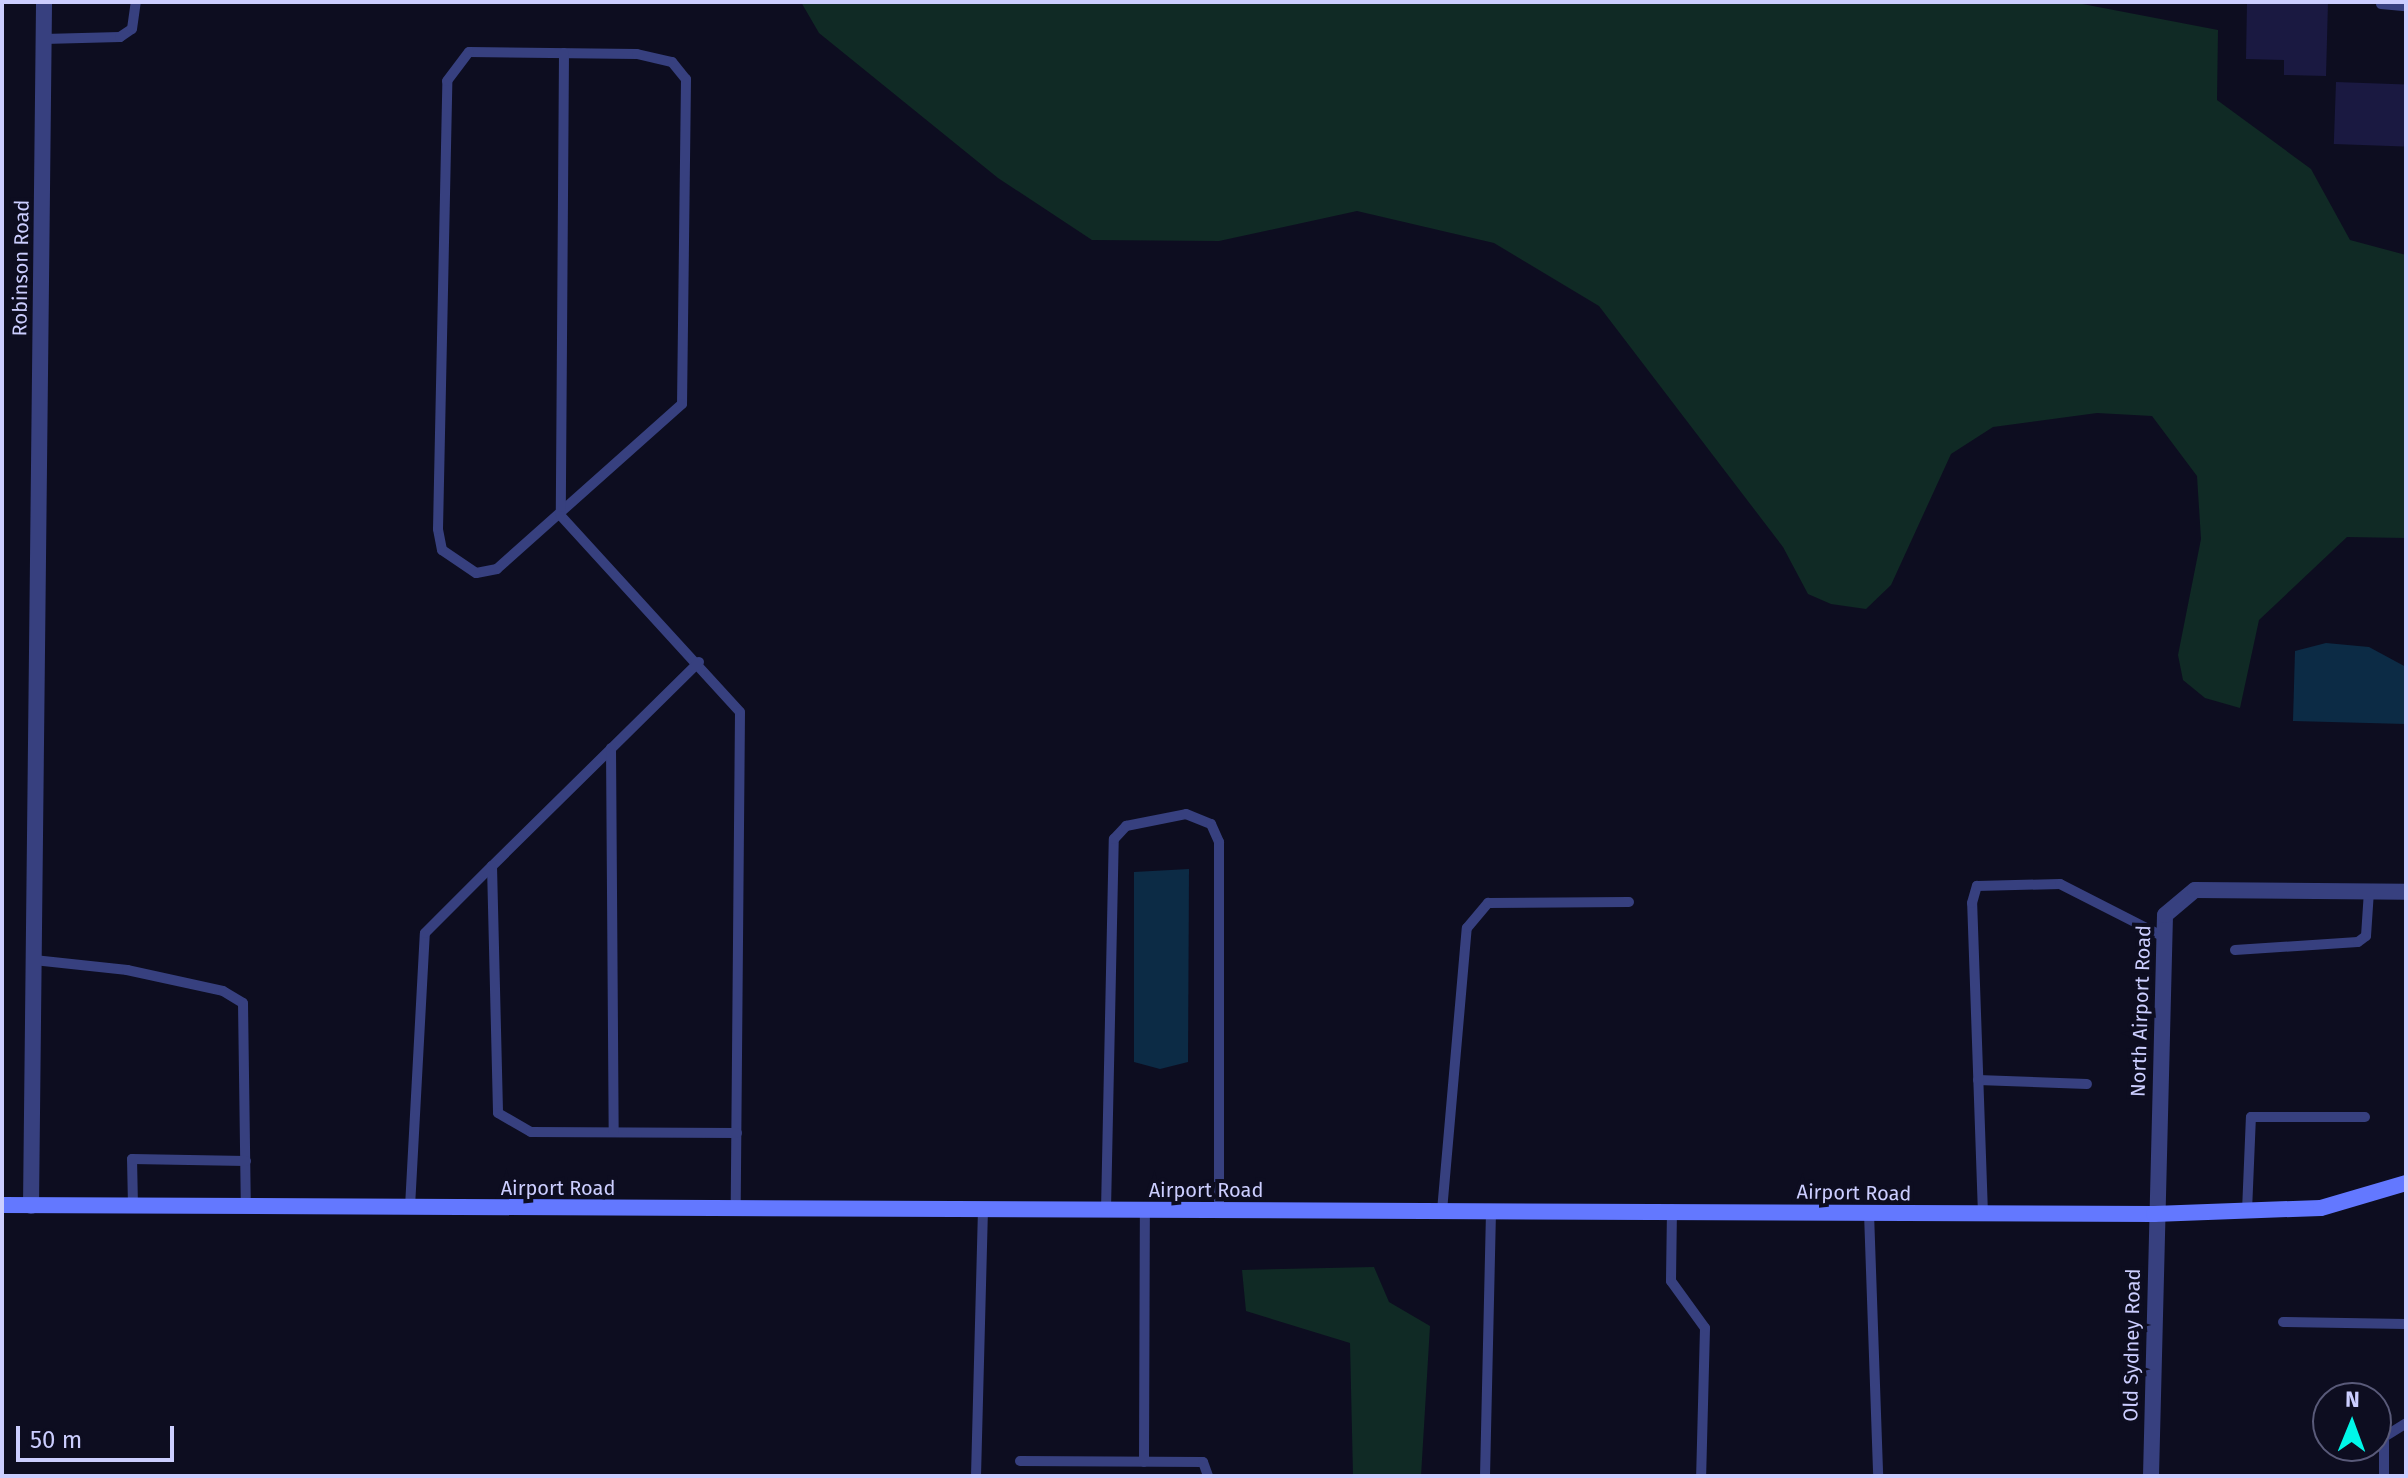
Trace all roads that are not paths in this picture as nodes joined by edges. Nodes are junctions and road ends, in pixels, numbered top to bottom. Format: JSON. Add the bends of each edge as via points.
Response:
{"nodes":[{"id":1,"x":44,"y":2,"type":"edge"},
{"id":2,"x":136,"y":2,"type":"edge"},
{"id":3,"x":2381,"y":4,"type":"dead end"},
{"id":4,"x":2406,"y":6,"type":"edge"},
{"id":5,"x":44,"y":39,"type":"junction"},
{"id":6,"x":564,"y":53,"type":"junction"},
{"id":7,"x":561,"y":516,"type":"junction"},
{"id":8,"x":699,"y":662,"type":"junction"},
{"id":9,"x":611,"y":748,"type":"junction"},
{"id":10,"x":492,"y":866,"type":"junction"},
{"id":11,"x":2369,"y":891,"type":"junction"},
{"id":12,"x":2406,"y":892,"type":"edge"},
{"id":13,"x":1629,"y":902,"type":"dead end"},
{"id":14,"x":2164,"y":937,"type":"junction"},
{"id":15,"x":2235,"y":950,"type":"dead end"},
{"id":16,"x":34,"y":960,"type":"junction"},
{"id":17,"x":1978,"y":1080,"type":"junction"},
{"id":18,"x":2087,"y":1084,"type":"dead end"},
{"id":19,"x":2365,"y":1117,"type":"dead end"},
{"id":20,"x":614,"y":1132,"type":"junction"},
{"id":21,"x":737,"y":1133,"type":"junction"},
{"id":22,"x":246,"y":1161,"type":"junction"},
{"id":23,"x":2406,"y":1183,"type":"edge"},
{"id":24,"x":2,"y":1205,"type":"edge"},
{"id":25,"x":31,"y":1206,"type":"junction"},
{"id":26,"x":133,"y":1206,"type":"junction"},
{"id":27,"x":246,"y":1207,"type":"junction"},
{"id":28,"x":410,"y":1207,"type":"junction"},
{"id":29,"x":736,"y":1209,"type":"junction"},
{"id":30,"x":1672,"y":1209,"type":"junction"},
{"id":31,"x":983,"y":1210,"type":"junction"},
{"id":32,"x":1106,"y":1210,"type":"junction"},
{"id":33,"x":1145,"y":1210,"type":"junction"},
{"id":34,"x":1219,"y":1210,"type":"junction"},
{"id":35,"x":1442,"y":1211,"type":"junction"},
{"id":36,"x":1491,"y":1211,"type":"junction"},
{"id":37,"x":2247,"y":1211,"type":"junction"},
{"id":38,"x":1869,"y":1213,"type":"junction"},
{"id":39,"x":1983,"y":1214,"type":"junction"},
{"id":40,"x":2154,"y":1214,"type":"junction"},
{"id":41,"x":2283,"y":1322,"type":"dead end"},
{"id":42,"x":2406,"y":1324,"type":"edge"},
{"id":43,"x":2406,"y":1423,"type":"edge"},
{"id":44,"x":1020,"y":1461,"type":"dead end"},
{"id":45,"x":1144,"y":1462,"type":"junction"},
{"id":46,"x":976,"y":1476,"type":"edge"},
{"id":47,"x":1208,"y":1476,"type":"edge"},
{"id":48,"x":1485,"y":1476,"type":"edge"},
{"id":49,"x":1701,"y":1476,"type":"edge"},
{"id":50,"x":1878,"y":1476,"type":"edge"},
{"id":51,"x":2151,"y":1476,"type":"edge"},
{"id":52,"x":2384,"y":1476,"type":"edge"}],
"edges":[{"from":1,"to":5,"type":"street","name":"Robinson Road"},
{"from":2,"to":5,"type":"lane","via":[[132,29],[120,37]]},
{"from":3,"to":4,"type":"lane"},
{"from":5,"to":16,"type":"street","name":"Robinson Road"},
{"from":6,"to":7,"type":"lane"},
{"from":6,"to":7,"type":"lane","via":[[657,57],[686,79],[682,404]]},
{"from":6,"to":7,"type":"lane","via":[[469,52],[447,81],[438,529],[442,550],[476,573],[497,569]]},
{"from":7,"to":8,"type":"lane"},
{"from":8,"to":9,"type":"lane"},
{"from":8,"to":21,"type":"lane","via":[[740,712]]},
{"from":9,"to":10,"type":"lane"},
{"from":9,"to":20,"type":"lane"},
{"from":10,"to":20,"type":"lane","via":[[498,1113],[531,1132]]},
{"from":10,"to":28,"type":"lane","via":[[425,933]]},
{"from":11,"to":12,"type":"street","name":"North Airport Road"},
{"from":11,"to":14,"type":"street","name":"North Airport Road","via":[[2195,890],[2165,915]]},
{"from":11,"to":15,"type":"lane","via":[[2366,936],[2358,942]]},
{"from":13,"to":35,"type":"lane","via":[[1488,903],[1467,928]]},
{"from":14,"to":17,"type":"lane","via":[[2060,884],[1977,886]]},
{"from":14,"to":40,"type":"street","name":"North Airport Road"},
{"from":16,"to":22,"type":"lane","via":[[127,970],[223,991],[243,1003]]},
{"from":16,"to":25,"type":"street","name":"Robinson Road"},
{"from":17,"to":18,"type":"lane"},
{"from":17,"to":39,"type":"lane"},
{"from":19,"to":37,"type":"lane","via":[[2251,1117]]},
{"from":20,"to":21,"type":"lane"},
{"from":21,"to":29,"type":"lane"},
{"from":22,"to":26,"type":"lane","via":[[132,1159]]},
{"from":22,"to":27,"type":"lane"},
{"from":23,"to":37,"type":"street","name":"Airport Road","via":[[2321,1208]]},
{"from":24,"to":25,"type":"street","name":"Airport Road"},
{"from":25,"to":26,"type":"street","name":"Airport Road"},
{"from":26,"to":27,"type":"street","name":"Airport Road"},
{"from":27,"to":28,"type":"street","name":"Airport Road"},
{"from":28,"to":29,"type":"street","name":"Airport Road"},
{"from":29,"to":31,"type":"street","name":"Airport Road"},
{"from":30,"to":36,"type":"street","name":"Airport Road"},
{"from":30,"to":38,"type":"street","name":"Airport Road"},
{"from":30,"to":49,"type":"lane","via":[[1671,1281],[1705,1328]]},
{"from":31,"to":32,"type":"street","name":"Airport Road"},
{"from":31,"to":46,"type":"lane"},
{"from":32,"to":33,"type":"street","name":"Airport Road"},
{"from":32,"to":34,"type":"lane","via":[[1114,839],[1126,826],[1186,814],[1211,824],[1219,842]]},
{"from":33,"to":34,"type":"street","name":"Airport Road"},
{"from":33,"to":45,"type":"lane"},
{"from":34,"to":35,"type":"street","name":"Airport Road"},
{"from":35,"to":36,"type":"street","name":"Airport Road"},
{"from":36,"to":48,"type":"lane"},
{"from":37,"to":40,"type":"street","name":"Airport Road"},
{"from":38,"to":39,"type":"street","name":"Airport Road"},
{"from":38,"to":50,"type":"lane"},
{"from":39,"to":40,"type":"street","name":"Airport Road"},
{"from":40,"to":51,"type":"street","name":"Old Sydney Road"},
{"from":41,"to":42,"type":"lane"},
{"from":43,"to":52,"type":"lane","via":[[2384,1437]]},
{"from":44,"to":45,"type":"lane"},
{"from":45,"to":47,"type":"lane","via":[[1203,1462]]}]}
